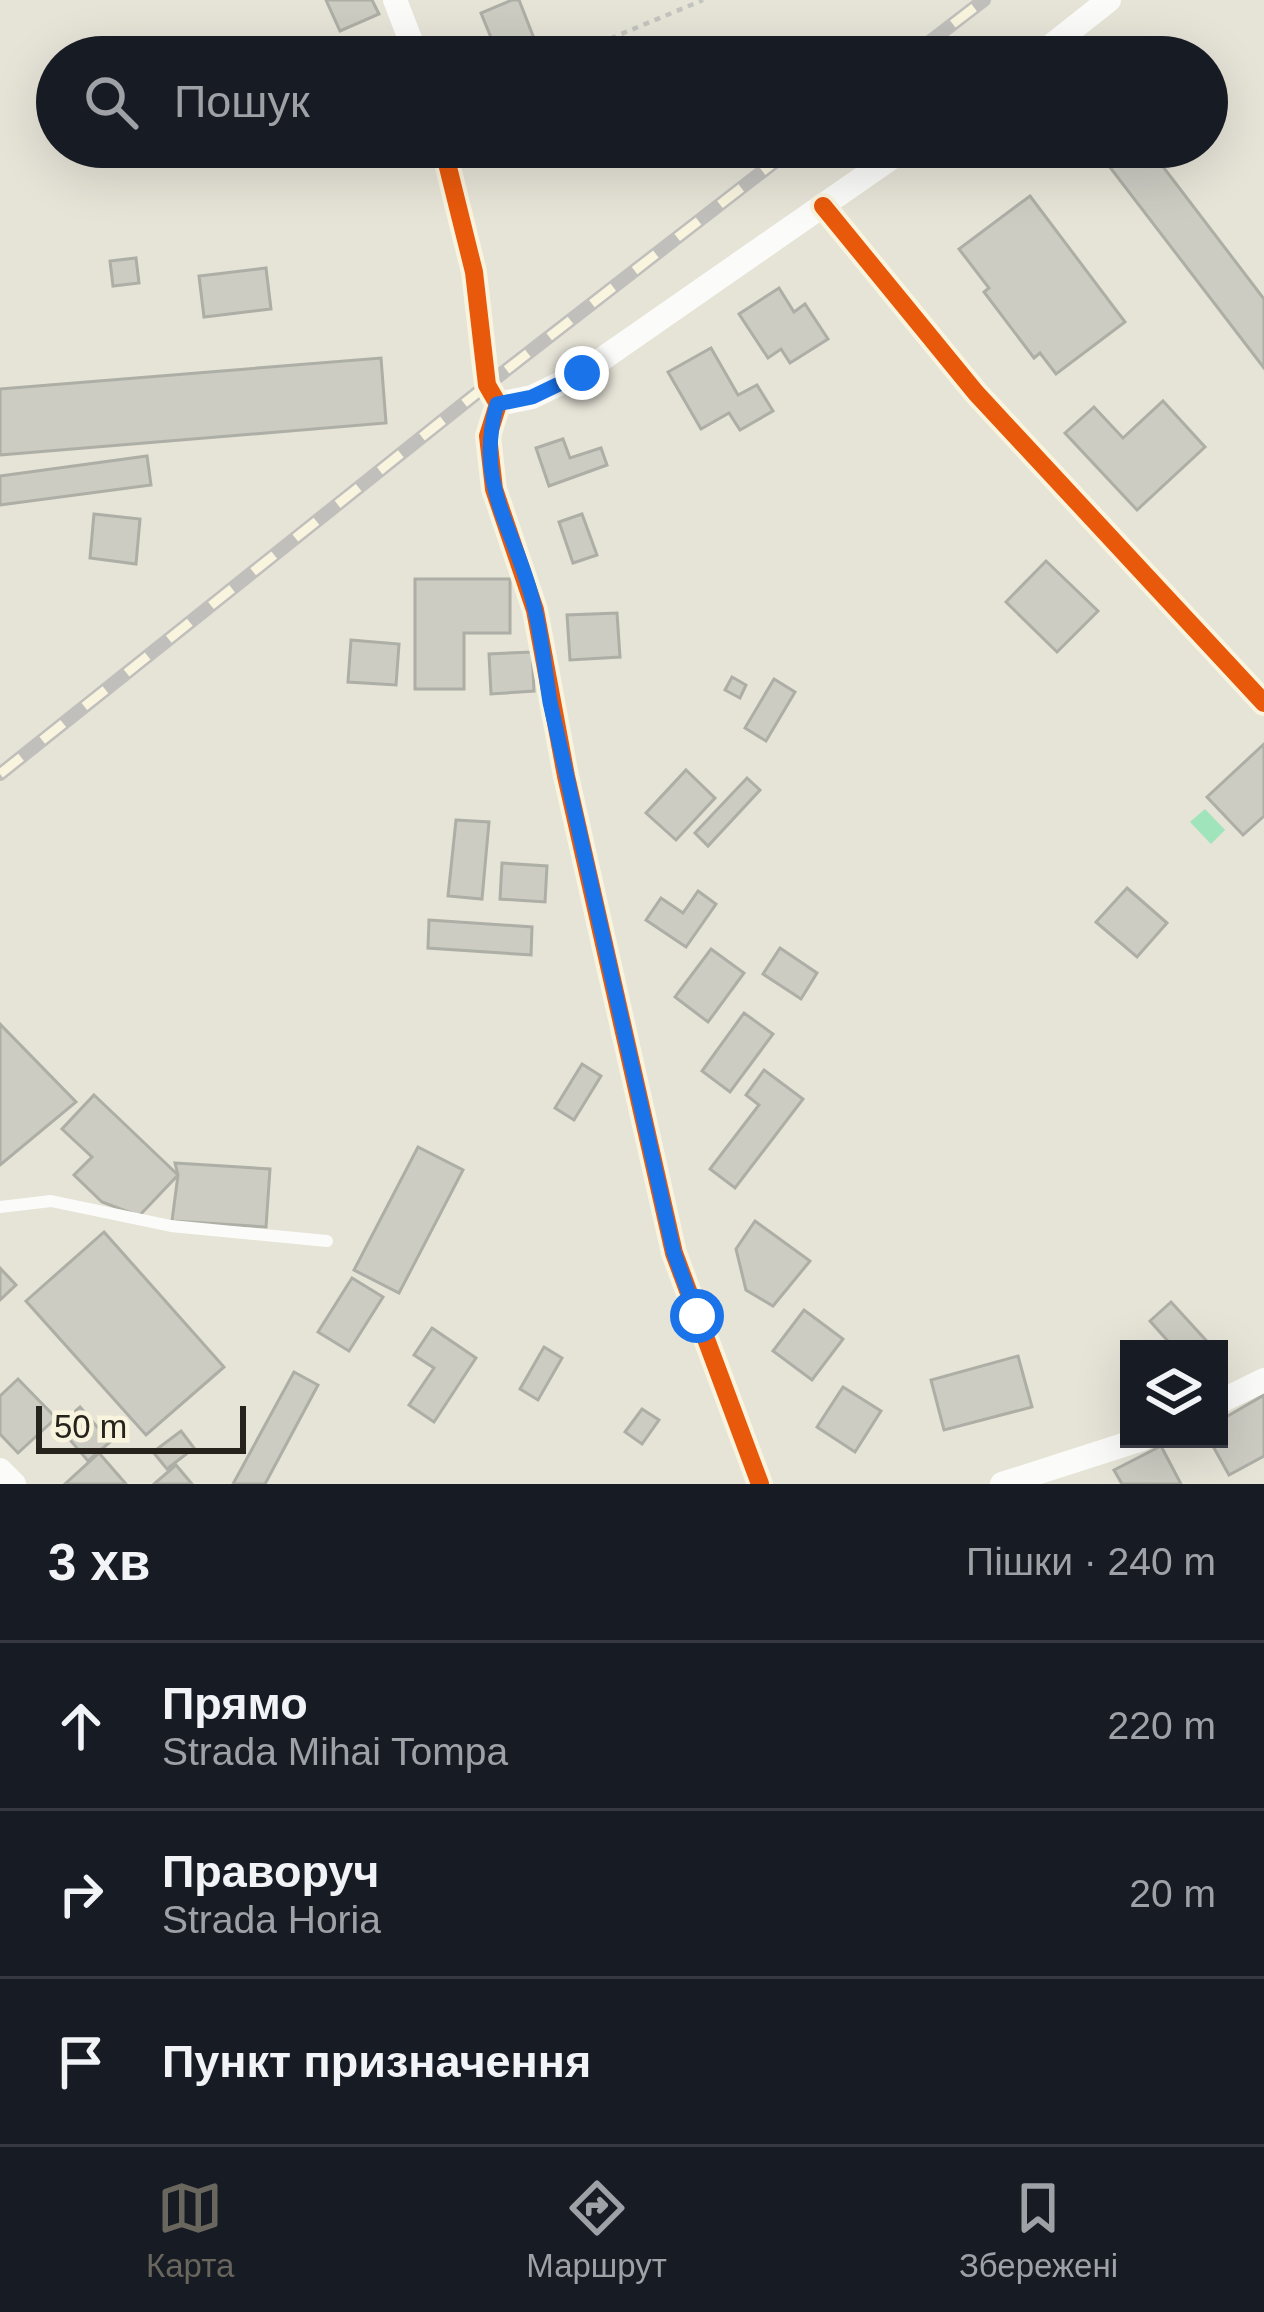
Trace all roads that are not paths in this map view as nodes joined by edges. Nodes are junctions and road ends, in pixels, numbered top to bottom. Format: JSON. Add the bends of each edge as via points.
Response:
{"nodes":[{"id":1,"x":395,"y":0,"type":"edge"},
{"id":2,"x":1109,"y":0,"type":"edge"},
{"id":3,"x":409,"y":36,"type":"edge"},
{"id":4,"x":1064,"y":36,"type":"edge"},
{"id":5,"x":448,"y":168,"type":"edge"},
{"id":6,"x":878,"y":168,"type":"edge"},
{"id":7,"x":823,"y":206,"type":"junction"},
{"id":8,"x":497,"y":404,"type":"junction"},
{"id":9,"x":1264,"y":703,"type":"edge"},
{"id":10,"x":0,"y":1207,"type":"edge"},
{"id":11,"x":327,"y":1241,"type":"dead end"},
{"id":12,"x":1264,"y":1380,"type":"edge"},
{"id":13,"x":1228,"y":1398,"type":"edge"},
{"id":14,"x":1120,"y":1446,"type":"edge"},
{"id":15,"x":0,"y":1470,"type":"edge"},
{"id":16,"x":14,"y":1484,"type":"edge"},
{"id":17,"x":760,"y":1484,"type":"edge"},
{"id":18,"x":1002,"y":1484,"type":"edge"}],
"edges":[{"from":1,"to":3,"type":"street"},
{"from":2,"to":4,"type":"street"},
{"from":5,"to":8,"type":"street"},
{"from":6,"to":7,"type":"street"},
{"from":7,"to":8,"type":"street","via":[[582,373]]},
{"from":7,"to":9,"type":"street","via":[[976,393]]},
{"from":8,"to":17,"type":"street","via":[[488,436],[494,489],[535,610],[674,1253]]},
{"from":10,"to":11,"type":"lane","via":[[51,1201],[171,1226]]},
{"from":12,"to":13,"type":"street"},
{"from":14,"to":18,"type":"street"},
{"from":15,"to":16,"type":"street"}]}
